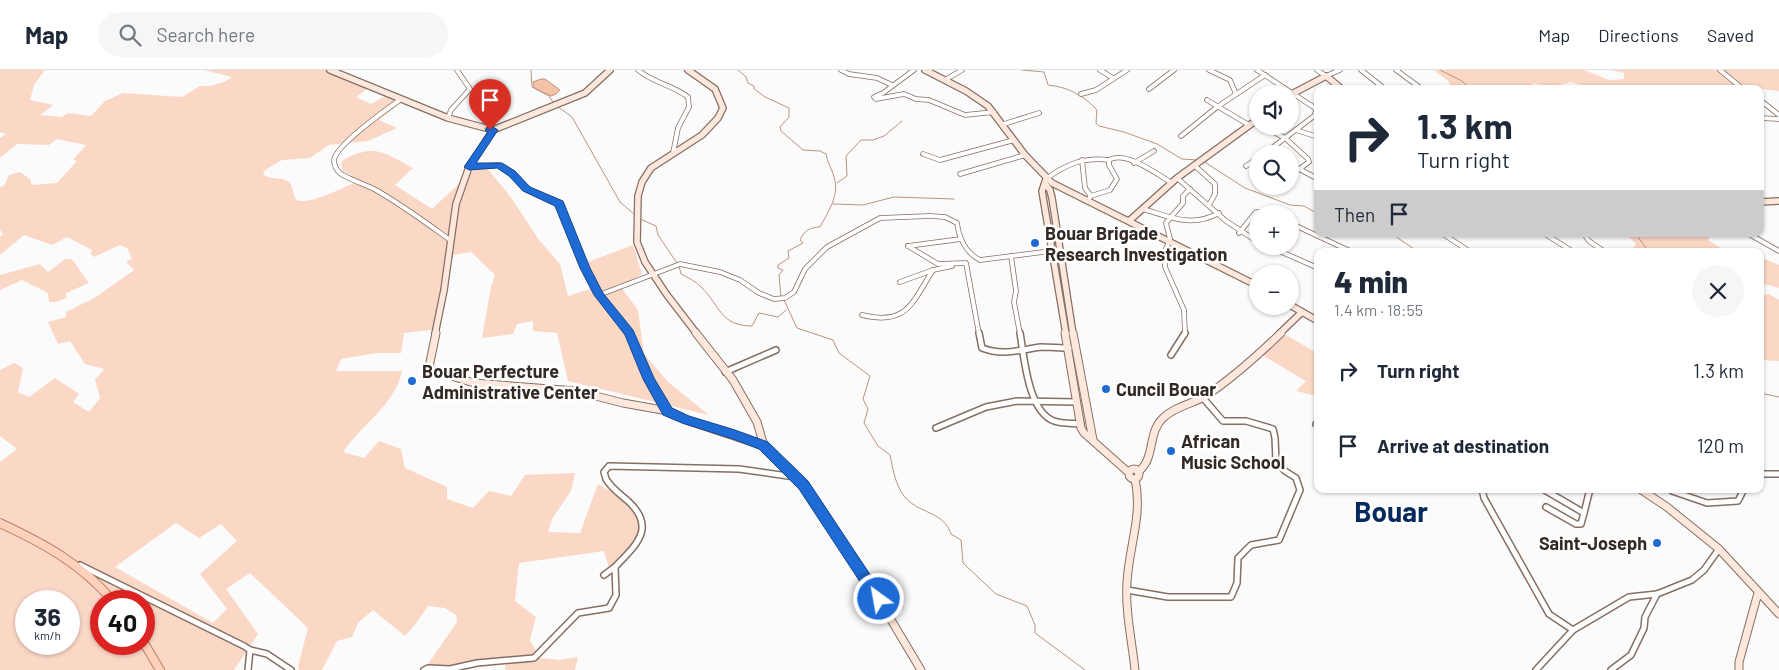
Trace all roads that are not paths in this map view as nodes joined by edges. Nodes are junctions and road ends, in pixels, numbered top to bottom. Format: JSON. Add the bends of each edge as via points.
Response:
{"nodes":[{"id":1,"x":330,"y":70,"type":"edge"},
{"id":2,"x":457,"y":70,"type":"edge"},
{"id":3,"x":610,"y":70,"type":"edge"},
{"id":4,"x":638,"y":70,"type":"edge"},
{"id":5,"x":688,"y":70,"type":"edge"},
{"id":6,"x":841,"y":70,"type":"edge"},
{"id":7,"x":914,"y":70,"type":"edge"},
{"id":8,"x":925,"y":70,"type":"edge"},
{"id":9,"x":962,"y":70,"type":"edge"},
{"id":10,"x":1100,"y":70,"type":"edge"},
{"id":11,"x":1126,"y":70,"type":"edge"},
{"id":12,"x":1174,"y":70,"type":"edge"},
{"id":13,"x":1209,"y":70,"type":"edge"},
{"id":14,"x":1257,"y":70,"type":"edge"},
{"id":15,"x":1317,"y":70,"type":"edge"},
{"id":16,"x":1340,"y":70,"type":"edge"},
{"id":17,"x":1360,"y":70,"type":"edge"},
{"id":18,"x":1396,"y":70,"type":"edge"},
{"id":19,"x":1720,"y":70,"type":"edge"},
{"id":20,"x":1222,"y":71,"type":"edge"},
{"id":21,"x":1265,"y":75,"type":"junction"},
{"id":22,"x":1326,"y":76,"type":"junction"},
{"id":23,"x":1113,"y":78,"type":"junction"},
{"id":24,"x":945,"y":80,"type":"junction"},
{"id":25,"x":1279,"y":85,"type":"edge"},
{"id":26,"x":1337,"y":85,"type":"edge"},
{"id":27,"x":1380,"y":85,"type":"edge"},
{"id":28,"x":1417,"y":85,"type":"edge"},
{"id":29,"x":1738,"y":85,"type":"edge"},
{"id":30,"x":892,"y":86,"type":"junction"},
{"id":31,"x":1149,"y":89,"type":"dead end"},
{"id":32,"x":1299,"y":90,"type":"edge"},
{"id":33,"x":1081,"y":94,"type":"dead end"},
{"id":34,"x":1236,"y":94,"type":"junction"},
{"id":35,"x":401,"y":99,"type":"junction"},
{"id":36,"x":1299,"y":99,"type":"edge"},
{"id":37,"x":1207,"y":100,"type":"dead end"},
{"id":38,"x":1764,"y":103,"type":"edge"},
{"id":39,"x":1217,"y":107,"type":"junction"},
{"id":40,"x":1314,"y":108,"type":"edge"},
{"id":41,"x":994,"y":112,"type":"junction"},
{"id":42,"x":1039,"y":113,"type":"dead end"},
{"id":43,"x":1779,"y":115,"type":"edge"},
{"id":44,"x":1314,"y":116,"type":"edge"},
{"id":45,"x":448,"y":118,"type":"junction"},
{"id":46,"x":1764,"y":118,"type":"edge"},
{"id":47,"x":1249,"y":120,"type":"edge"},
{"id":48,"x":1779,"y":120,"type":"edge"},
{"id":49,"x":1004,"y":124,"type":"junction"},
{"id":50,"x":1249,"y":126,"type":"edge"},
{"id":51,"x":1299,"y":128,"type":"edge"},
{"id":52,"x":493,"y":130,"type":"junction"},
{"id":53,"x":1299,"y":131,"type":"edge"},
{"id":54,"x":1279,"y":135,"type":"edge"},
{"id":55,"x":1289,"y":135,"type":"edge"},
{"id":56,"x":1181,"y":136,"type":"dead end"},
{"id":57,"x":1314,"y":136,"type":"edge"},
{"id":58,"x":1285,"y":138,"type":"junction"},
{"id":59,"x":1014,"y":140,"type":"junction"},
{"id":60,"x":1276,"y":145,"type":"edge"},
{"id":61,"x":1154,"y":151,"type":"dead end"},
{"id":62,"x":673,"y":153,"type":"junction"},
{"id":63,"x":923,"y":154,"type":"dead end"},
{"id":64,"x":1025,"y":155,"type":"junction"},
{"id":65,"x":1082,"y":160,"type":"junction"},
{"id":66,"x":1108,"y":160,"type":"junction"},
{"id":67,"x":1199,"y":162,"type":"junction"},
{"id":68,"x":1134,"y":163,"type":"junction"},
{"id":69,"x":1249,"y":164,"type":"edge"},
{"id":70,"x":1246,"y":166,"type":"dead end"},
{"id":71,"x":469,"y":167,"type":"junction"},
{"id":72,"x":1300,"y":170,"type":"joint"},
{"id":73,"x":960,"y":174,"type":"dead end"},
{"id":74,"x":1314,"y":177,"type":"edge"},
{"id":75,"x":1176,"y":178,"type":"junction"},
{"id":76,"x":1046,"y":181,"type":"junction"},
{"id":77,"x":1172,"y":183,"type":"junction"},
{"id":78,"x":1190,"y":189,"type":"junction"},
{"id":79,"x":1091,"y":196,"type":"junction"},
{"id":80,"x":1779,"y":201,"type":"edge"},
{"id":81,"x":1086,"y":202,"type":"junction"},
{"id":82,"x":1764,"y":202,"type":"edge"},
{"id":83,"x":1209,"y":205,"type":"junction"},
{"id":84,"x":1143,"y":209,"type":"junction"},
{"id":85,"x":1219,"y":213,"type":"junction"},
{"id":86,"x":1170,"y":217,"type":"junction"},
{"id":87,"x":1129,"y":221,"type":"junction"},
{"id":88,"x":1249,"y":221,"type":"edge"},
{"id":89,"x":1047,"y":222,"type":"junction"},
{"id":90,"x":1055,"y":222,"type":"junction"},
{"id":91,"x":1299,"y":227,"type":"edge"},
{"id":92,"x":1240,"y":233,"type":"junction"},
{"id":93,"x":1314,"y":234,"type":"edge"},
{"id":94,"x":1320,"y":237,"type":"edge"},
{"id":95,"x":1448,"y":237,"type":"edge"},
{"id":96,"x":1549,"y":237,"type":"edge"},
{"id":97,"x":1586,"y":237,"type":"edge"},
{"id":98,"x":1754,"y":237,"type":"edge"},
{"id":99,"x":1249,"y":238,"type":"edge"},
{"id":100,"x":962,"y":239,"type":"junction"},
{"id":101,"x":450,"y":240,"type":"junction"},
{"id":102,"x":1169,"y":242,"type":"junction"},
{"id":103,"x":1344,"y":248,"type":"edge"},
{"id":104,"x":1464,"y":248,"type":"edge"},
{"id":105,"x":1562,"y":248,"type":"edge"},
{"id":106,"x":1599,"y":248,"type":"edge"},
{"id":107,"x":1059,"y":250,"type":"junction"},
{"id":108,"x":1052,"y":251,"type":"junction"},
{"id":109,"x":1779,"y":251,"type":"edge"},
{"id":110,"x":1288,"y":255,"type":"edge"},
{"id":111,"x":1012,"y":256,"type":"junction"},
{"id":112,"x":980,"y":260,"type":"junction"},
{"id":113,"x":966,"y":263,"type":"junction"},
{"id":114,"x":1314,"y":266,"type":"edge"},
{"id":115,"x":933,"y":270,"type":"junction"},
{"id":116,"x":654,"y":275,"type":"junction"},
{"id":117,"x":900,"y":282,"type":"dead end"},
{"id":118,"x":1249,"y":282,"type":"edge"},
{"id":119,"x":599,"y":295,"type":"junction"},
{"id":120,"x":1299,"y":310,"type":"edge"},
{"id":121,"x":1302,"y":312,"type":"junction"},
{"id":122,"x":862,"y":315,"type":"dead end"},
{"id":123,"x":1314,"y":319,"type":"edge"},
{"id":124,"x":1068,"y":348,"type":"junction"},
{"id":125,"x":776,"y":350,"type":"dead end"},
{"id":126,"x":1022,"y":350,"type":"junction"},
{"id":127,"x":1076,"y":350,"type":"junction"},
{"id":128,"x":1171,"y":355,"type":"dead end"},
{"id":129,"x":725,"y":372,"type":"junction"},
{"id":130,"x":1074,"y":382,"type":"junction"},
{"id":131,"x":1082,"y":382,"type":"junction"},
{"id":132,"x":1203,"y":398,"type":"junction"},
{"id":133,"x":1033,"y":400,"type":"junction"},
{"id":134,"x":1078,"y":402,"type":"junction"},
{"id":135,"x":668,"y":411,"type":"junction"},
{"id":136,"x":1081,"y":424,"type":"junction"},
{"id":137,"x":936,"y":428,"type":"dead end"},
{"id":138,"x":1093,"y":440,"type":"junction"},
{"id":139,"x":764,"y":446,"type":"junction"},
{"id":140,"x":1764,"y":474,"type":"edge"},
{"id":141,"x":1779,"y":474,"type":"edge"},
{"id":142,"x":1137,"y":476,"type":"junction"},
{"id":143,"x":795,"y":477,"type":"junction"},
{"id":144,"x":1483,"y":493,"type":"edge"},
{"id":145,"x":1550,"y":493,"type":"edge"},
{"id":146,"x":1589,"y":493,"type":"edge"},
{"id":147,"x":1646,"y":493,"type":"edge"},
{"id":148,"x":1677,"y":493,"type":"edge"},
{"id":149,"x":1742,"y":493,"type":"edge"},
{"id":150,"x":1546,"y":507,"type":"dead end"},
{"id":151,"x":1584,"y":513,"type":"junction"},
{"id":152,"x":0,"y":523,"type":"edge"},
{"id":153,"x":1719,"y":550,"type":"junction"},
{"id":154,"x":80,"y":565,"type":"junction"},
{"id":155,"x":615,"y":567,"type":"junction"},
{"id":156,"x":604,"y":575,"type":"dead end"},
{"id":157,"x":104,"y":590,"type":"edge"},
{"id":158,"x":1127,"y":590,"type":"junction"},
{"id":159,"x":1758,"y":593,"type":"junction"},
{"id":160,"x":1657,"y":594,"type":"junction"},
{"id":161,"x":1779,"y":614,"type":"edge"},
{"id":162,"x":1573,"y":630,"type":"junction"},
{"id":163,"x":250,"y":650,"type":"junction"},
{"id":164,"x":151,"y":655,"type":"edge"},
{"id":165,"x":160,"y":670,"type":"edge"},
{"id":166,"x":248,"y":670,"type":"edge"},
{"id":167,"x":291,"y":670,"type":"edge"},
{"id":168,"x":424,"y":670,"type":"edge"},
{"id":169,"x":921,"y":670,"type":"edge"},
{"id":170,"x":1135,"y":670,"type":"edge"},
{"id":171,"x":1536,"y":670,"type":"edge"},
{"id":172,"x":1611,"y":670,"type":"edge"},
{"id":173,"x":1739,"y":670,"type":"edge"}],
"edges":[{"from":1,"to":35,"type":"street"},
{"from":2,"to":45,"type":"street","via":[[470,89],[450,108]]},
{"from":3,"to":52,"type":"street","via":[[578,96]]},
{"from":4,"to":62,"type":"street","via":[[688,97],[689,107],[678,128]]},
{"from":5,"to":62,"type":"street","via":[[715,89],[724,108],[709,130]]},
{"from":6,"to":30,"type":"street","via":[[877,78]]},
{"from":7,"to":30,"type":"street"},
{"from":8,"to":24,"type":"street"},
{"from":9,"to":24,"type":"street"},
{"from":10,"to":23,"type":"street"},
{"from":11,"to":23,"type":"street"},
{"from":12,"to":31,"type":"street"},
{"from":13,"to":20,"type":"street"},
{"from":14,"to":21,"type":"street"},
{"from":15,"to":22,"type":"street"},
{"from":16,"to":22,"type":"street"},
{"from":17,"to":27,"type":"street"},
{"from":18,"to":28,"type":"street"},
{"from":19,"to":29,"type":"street"},
{"from":20,"to":34,"type":"street","via":[[1231,79]]},
{"from":21,"to":25,"type":"street"},
{"from":21,"to":34,"type":"street"},
{"from":22,"to":26,"type":"street"},
{"from":22,"to":32,"type":"street"},
{"from":23,"to":33,"type":"street","via":[[1096,90]]},
{"from":24,"to":41,"type":"street","via":[[981,100]]},
{"from":30,"to":41,"type":"street","via":[[874,97],[904,94],[965,115]]},
{"from":34,"to":39,"type":"street"},
{"from":35,"to":45,"type":"street"},
{"from":35,"to":101,"type":"street","via":[[340,149],[334,157],[334,164],[340,174],[398,203]]},
{"from":36,"to":40,"type":"street"},
{"from":37,"to":39,"type":"street"},
{"from":38,"to":43,"type":"street"},
{"from":39,"to":47,"type":"street"},
{"from":39,"to":56,"type":"street"},
{"from":41,"to":49,"type":"street"},
{"from":42,"to":49,"type":"street"},
{"from":44,"to":51,"type":"street"},
{"from":45,"to":52,"type":"street"},
{"from":46,"to":48,"type":"street"},
{"from":49,"to":59,"type":"street"},
{"from":50,"to":67,"type":"street"},
{"from":52,"to":71,"type":"street"},
{"from":53,"to":57,"type":"street"},
{"from":54,"to":58,"type":"street"},
{"from":55,"to":58,"type":"street"},
{"from":58,"to":60,"type":"street"},
{"from":58,"to":72,"type":"street","via":[[1308,159],[1309,162]]},
{"from":59,"to":63,"type":"street","via":[[940,160]]},
{"from":59,"to":64,"type":"street"},
{"from":61,"to":68,"type":"street"},
{"from":62,"to":116,"type":"street","via":[[651,168],[639,190],[637,242]]},
{"from":64,"to":73,"type":"street"},
{"from":64,"to":76,"type":"street"},
{"from":65,"to":66,"type":"street"},
{"from":65,"to":76,"type":"street","via":[[1062,166]]},
{"from":65,"to":79,"type":"street","via":[[1085,188]]},
{"from":66,"to":68,"type":"street","via":[[1121,157]]},
{"from":66,"to":79,"type":"street","via":[[1117,179],[1110,190]]},
{"from":67,"to":75,"type":"street"},
{"from":67,"to":83,"type":"street","via":[[1215,184],[1215,194]]},
{"from":68,"to":77,"type":"street"},
{"from":69,"to":70,"type":"street"},
{"from":71,"to":101,"type":"street","via":[[456,204]]},
{"from":71,"to":119,"type":"street","via":[[499,165],[526,189],[559,204]]},
{"from":72,"to":74,"type":"street"},
{"from":75,"to":77,"type":"street"},
{"from":75,"to":78,"type":"street"},
{"from":76,"to":81,"type":"street"},
{"from":76,"to":89,"type":"street","via":[[1042,191]]},
{"from":76,"to":90,"type":"street"},
{"from":77,"to":84,"type":"street"},
{"from":78,"to":83,"type":"street"},
{"from":78,"to":86,"type":"street"},
{"from":79,"to":81,"type":"street"},
{"from":80,"to":82,"type":"street"},
{"from":81,"to":87,"type":"street"},
{"from":83,"to":85,"type":"street"},
{"from":84,"to":86,"type":"street"},
{"from":84,"to":87,"type":"street"},
{"from":85,"to":86,"type":"street","via":[[1208,220],[1191,222]]},
{"from":85,"to":92,"type":"street"},
{"from":86,"to":102,"type":"street","via":[[1166,224]]},
{"from":87,"to":102,"type":"street"},
{"from":88,"to":92,"type":"street"},
{"from":89,"to":90,"type":"street"},
{"from":89,"to":108,"type":"street"},
{"from":90,"to":107,"type":"street"},
{"from":91,"to":93,"type":"street"},
{"from":92,"to":99,"type":"street"},
{"from":94,"to":103,"type":"street"},
{"from":95,"to":104,"type":"street"},
{"from":96,"to":105,"type":"street"},
{"from":97,"to":106,"type":"street"},
{"from":98,"to":109,"type":"street"},
{"from":100,"to":112,"type":"street","via":[[971,255]]},
{"from":100,"to":113,"type":"street","via":[[908,246],[938,264]]},
{"from":100,"to":116,"type":"street","via":[[957,223],[945,217],[880,218],[828,247],[805,269],[790,297],[783,298],[774,299],[740,280],[706,268],[680,264]]},
{"from":101,"to":135,"type":"street","via":[[432,370],[474,383],[576,391]]},
{"from":102,"to":118,"type":"street"},
{"from":102,"to":128,"type":"street","via":[[1165,266],[1184,310],[1185,334]]},
{"from":107,"to":108,"type":"street"},
{"from":107,"to":127,"type":"street"},
{"from":108,"to":111,"type":"street"},
{"from":108,"to":124,"type":"street"},
{"from":110,"to":114,"type":"street"},
{"from":111,"to":112,"type":"street"},
{"from":111,"to":126,"type":"street","via":[[1014,302]]},
{"from":112,"to":113,"type":"street"},
{"from":113,"to":115,"type":"street"},
{"from":113,"to":126,"type":"street","via":[[982,348],[1007,353]]},
{"from":115,"to":117,"type":"street"},
{"from":115,"to":122,"type":"street","via":[[910,308],[902,314],[880,319]]},
{"from":116,"to":119,"type":"street"},
{"from":116,"to":129,"type":"street"},
{"from":119,"to":135,"type":"street","via":[[629,332],[649,379]]},
{"from":120,"to":121,"type":"street"},
{"from":121,"to":123,"type":"street"},
{"from":121,"to":132,"type":"street","via":[[1246,364]]},
{"from":124,"to":126,"type":"street"},
{"from":124,"to":127,"type":"street"},
{"from":124,"to":130,"type":"street"},
{"from":125,"to":129,"type":"street"},
{"from":126,"to":133,"type":"street"},
{"from":127,"to":131,"type":"street"},
{"from":129,"to":139,"type":"street","via":[[748,406]]},
{"from":130,"to":131,"type":"street"},
{"from":130,"to":134,"type":"street"},
{"from":131,"to":138,"type":"street"},
{"from":132,"to":142,"type":"street","via":[[1161,418],[1146,466]]},
{"from":132,"to":158,"type":"street","via":[[1223,421],[1246,421],[1273,429],[1277,440],[1274,458],[1280,469],[1296,478],[1300,490],[1278,540],[1255,542],[1246,547],[1238,558],[1237,583],[1231,597],[1168,597]]},
{"from":133,"to":134,"type":"street"},
{"from":133,"to":136,"type":"street","via":[[1052,420]]},
{"from":133,"to":137,"type":"street","via":[[986,407]]},
{"from":134,"to":136,"type":"street"},
{"from":135,"to":139,"type":"street"},
{"from":136,"to":138,"type":"street","via":[[1084,433]]},
{"from":138,"to":142,"type":"street","via":[[1128,472],[1134,470]]},
{"from":139,"to":143,"type":"street"},
{"from":140,"to":141,"type":"street"},
{"from":142,"to":158,"type":"street","via":[[1140,509]]},
{"from":143,"to":155,"type":"street","via":[[739,469],[609,466],[604,472],[606,481],[635,506],[644,519],[637,544]]},
{"from":143,"to":169,"type":"street","via":[[818,504]]},
{"from":144,"to":162,"type":"street","via":[[1549,614]]},
{"from":145,"to":151,"type":"street"},
{"from":146,"to":151,"type":"street"},
{"from":147,"to":153,"type":"street"},
{"from":148,"to":149,"type":"street","via":[[1707,504],[1738,501]]},
{"from":150,"to":151,"type":"street","via":[[1576,524],[1581,524]]},
{"from":152,"to":154,"type":"main road","via":[[42,542]]},
{"from":153,"to":159,"type":"street"},
{"from":153,"to":160,"type":"street","via":[[1692,580]]},
{"from":154,"to":157,"type":"main road"},
{"from":154,"to":163,"type":"street","via":[[232,637]]},
{"from":155,"to":156,"type":"street"},
{"from":155,"to":168,"type":"street","via":[[616,595],[609,608],[578,613],[534,658],[476,663],[450,670]]},
{"from":158,"to":170,"type":"street"},
{"from":159,"to":161,"type":"street"},
{"from":159,"to":173,"type":"street","via":[[1738,662]]},
{"from":160,"to":162,"type":"street","via":[[1630,597]]},
{"from":160,"to":172,"type":"street","via":[[1631,655]]},
{"from":162,"to":171,"type":"street"},
{"from":163,"to":166,"type":"street"},
{"from":163,"to":167,"type":"street","via":[[259,650]]},
{"from":164,"to":165,"type":"main road"}]}
